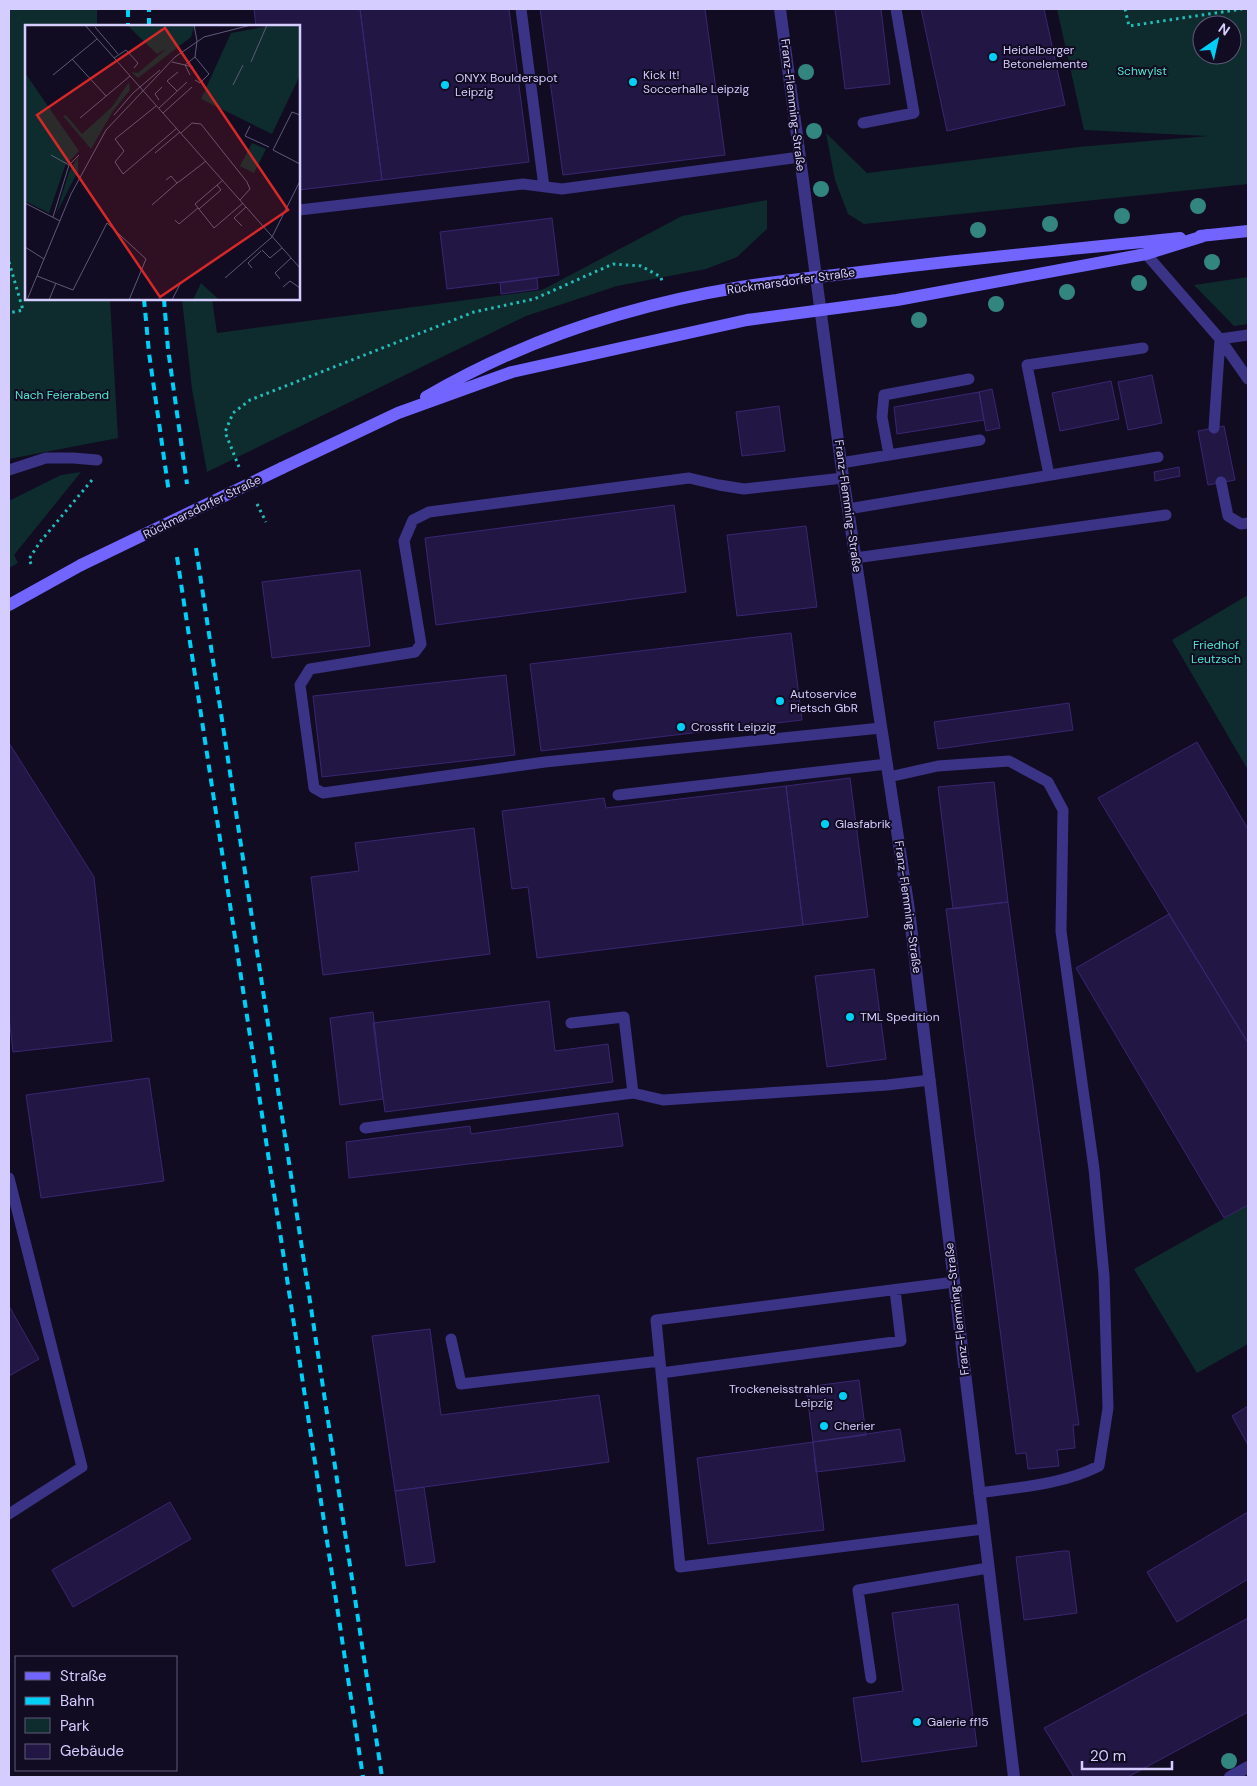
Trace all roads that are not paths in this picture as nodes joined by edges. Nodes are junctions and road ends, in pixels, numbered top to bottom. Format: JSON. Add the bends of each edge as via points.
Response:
{"nodes":[{"id":1,"x":521,"y":9,"type":"edge"},
{"id":2,"x":780,"y":9,"type":"edge"},
{"id":3,"x":896,"y":9,"type":"edge"},
{"id":4,"x":863,"y":123,"type":"dead end"},
{"id":5,"x":800,"y":157,"type":"junction"},
{"id":6,"x":544,"y":187,"type":"junction"},
{"id":7,"x":300,"y":210,"type":"edge"},
{"id":8,"x":1248,"y":231,"type":"edge"},
{"id":9,"x":1207,"y":235,"type":"junction"},
{"id":10,"x":1146,"y":254,"type":"junction"},
{"id":11,"x":816,"y":277,"type":"junction"},
{"id":12,"x":820,"y":310,"type":"junction"},
{"id":13,"x":1248,"y":335,"type":"edge"},
{"id":14,"x":1220,"y":339,"type":"junction"},
{"id":15,"x":1143,"y":348,"type":"dead end"},
{"id":16,"x":969,"y":379,"type":"dead end"},
{"id":17,"x":1248,"y":379,"type":"edge"},
{"id":18,"x":398,"y":413,"type":"junction"},
{"id":19,"x":1214,"y":428,"type":"dead end"},
{"id":20,"x":980,"y":440,"type":"dead end"},
{"id":21,"x":889,"y":455,"type":"junction"},
{"id":22,"x":1158,"y":457,"type":"dead end"},
{"id":23,"x":97,"y":460,"type":"dead end"},
{"id":24,"x":841,"y":463,"type":"junction"},
{"id":25,"x":9,"y":470,"type":"edge"},
{"id":26,"x":1049,"y":476,"type":"junction"},
{"id":27,"x":843,"y":478,"type":"junction"},
{"id":28,"x":1221,"y":482,"type":"dead end"},
{"id":29,"x":848,"y":509,"type":"junction"},
{"id":30,"x":1166,"y":515,"type":"dead end"},
{"id":31,"x":1248,"y":523,"type":"edge"},
{"id":32,"x":856,"y":558,"type":"junction"},
{"id":33,"x":9,"y":605,"type":"edge"},
{"id":34,"x":881,"y":728,"type":"junction"},
{"id":35,"x":888,"y":770,"type":"junction"},
{"id":36,"x":618,"y":795,"type":"dead end"},
{"id":37,"x":570,"y":1023,"type":"dead end"},
{"id":38,"x":930,"y":1080,"type":"junction"},
{"id":39,"x":633,"y":1093,"type":"junction"},
{"id":40,"x":365,"y":1128,"type":"dead end"},
{"id":41,"x":9,"y":1178,"type":"edge"},
{"id":42,"x":954,"y":1282,"type":"junction"},
{"id":43,"x":895,"y":1290,"type":"junction"},
{"id":44,"x":451,"y":1339,"type":"dead end"},
{"id":45,"x":660,"y":1361,"type":"junction"},
{"id":46,"x":661,"y":1373,"type":"junction"},
{"id":47,"x":979,"y":1493,"type":"junction"},
{"id":48,"x":9,"y":1514,"type":"edge"},
{"id":49,"x":983,"y":1529,"type":"junction"},
{"id":50,"x":988,"y":1568,"type":"junction"},
{"id":51,"x":871,"y":1678,"type":"dead end"},
{"id":52,"x":1248,"y":1767,"type":"edge"},
{"id":53,"x":1014,"y":1777,"type":"edge"},
{"id":54,"x":1230,"y":1777,"type":"edge"}],
"edges":[{"from":1,"to":6,"type":"lane"},
{"from":2,"to":5,"type":"street","name":"Franz-Flemming-Straße"},
{"from":3,"to":4,"type":"lane","via":[[914,113]]},
{"from":5,"to":6,"type":"lane","via":[[562,189]]},
{"from":5,"to":11,"type":"street","name":"Franz-Flemming-Straße"},
{"from":6,"to":7,"type":"lane","via":[[523,184]]},
{"from":8,"to":9,"type":"main road","name":"Rückmarsdorfer Straße"},
{"from":9,"to":10,"type":"main road","name":"Rückmarsdorfer Straße"},
{"from":9,"to":11,"type":"main road","name":"Rückmarsdorfer Straße","via":[[922,263]]},
{"from":10,"to":12,"type":"main road","name":"Rückmarsdorfer Straße","via":[[897,300]]},
{"from":10,"to":14,"type":"lane"},
{"from":11,"to":12,"type":"street","name":"Franz-Flemming-Straße"},
{"from":11,"to":18,"type":"main road","name":"Rückmarsdorfer Straße","via":[[666,302],[587,323],[519,349]]},
{"from":12,"to":18,"type":"main road","name":"Rückmarsdorfer Straße","via":[[747,320],[512,372]]},
{"from":12,"to":24,"type":"street","name":"Franz-Flemming-Straße"},
{"from":13,"to":14,"type":"lane"},
{"from":14,"to":17,"type":"lane"},
{"from":14,"to":19,"type":"lane"},
{"from":15,"to":26,"type":"lane","via":[[1027,364]]},
{"from":16,"to":21,"type":"lane","via":[[884,395],[882,417]]},
{"from":18,"to":33,"type":"main road","name":"Rückmarsdorfer Straße","bridge":true,"via":[[81,565]]},
{"from":20,"to":21,"type":"lane"},
{"from":21,"to":24,"type":"lane"},
{"from":22,"to":26,"type":"lane"},
{"from":23,"to":25,"type":"lane","via":[[46,458]]},
{"from":24,"to":27,"type":"street","name":"Franz-Flemming-Straße"},
{"from":26,"to":29,"type":"lane"},
{"from":27,"to":29,"type":"street","name":"Franz-Flemming-Straße"},
{"from":27,"to":34,"type":"lane","via":[[744,489],[689,478],[429,512],[413,520],[404,541],[421,644],[415,652],[310,669],[300,685],[314,788],[324,793],[545,762]]},
{"from":28,"to":31,"type":"lane","via":[[1228,516],[1241,524]]},
{"from":29,"to":32,"type":"street","name":"Franz-Flemming-Straße"},
{"from":30,"to":32,"type":"lane"},
{"from":32,"to":34,"type":"street","name":"Franz-Flemming-Straße"},
{"from":34,"to":35,"type":"street","name":"Franz-Flemming-Straße"},
{"from":35,"to":36,"type":"lane"},
{"from":35,"to":38,"type":"street","name":"Franz-Flemming-Straße"},
{"from":35,"to":47,"type":"lane","via":[[1009,761],[1048,782],[1064,810],[1061,931],[1094,1169],[1104,1276],[1108,1408],[1099,1466],[1080,1476],[1056,1482]]},
{"from":37,"to":39,"type":"lane","via":[[624,1017]]},
{"from":38,"to":39,"type":"lane","via":[[888,1086],[663,1100]]},
{"from":38,"to":42,"type":"street","name":"Franz-Flemming-Straße"},
{"from":39,"to":40,"type":"lane"},
{"from":41,"to":48,"type":"lane","via":[[82,1467]]},
{"from":42,"to":43,"type":"lane"},
{"from":42,"to":47,"type":"street","name":"Franz-Flemming-Straße"},
{"from":43,"to":45,"type":"lane","via":[[656,1320]]},
{"from":43,"to":46,"type":"lane","via":[[901,1341]]},
{"from":44,"to":45,"type":"lane","via":[[461,1384]]},
{"from":45,"to":46,"type":"lane"},
{"from":46,"to":49,"type":"lane","via":[[680,1567]]},
{"from":47,"to":49,"type":"street","name":"Franz-Flemming-Straße"},
{"from":49,"to":50,"type":"street","name":"Franz-Flemming-Straße"},
{"from":50,"to":51,"type":"lane","via":[[858,1590]]},
{"from":50,"to":53,"type":"street","name":"Franz-Flemming-Straße"},
{"from":52,"to":54,"type":"street"}]}
